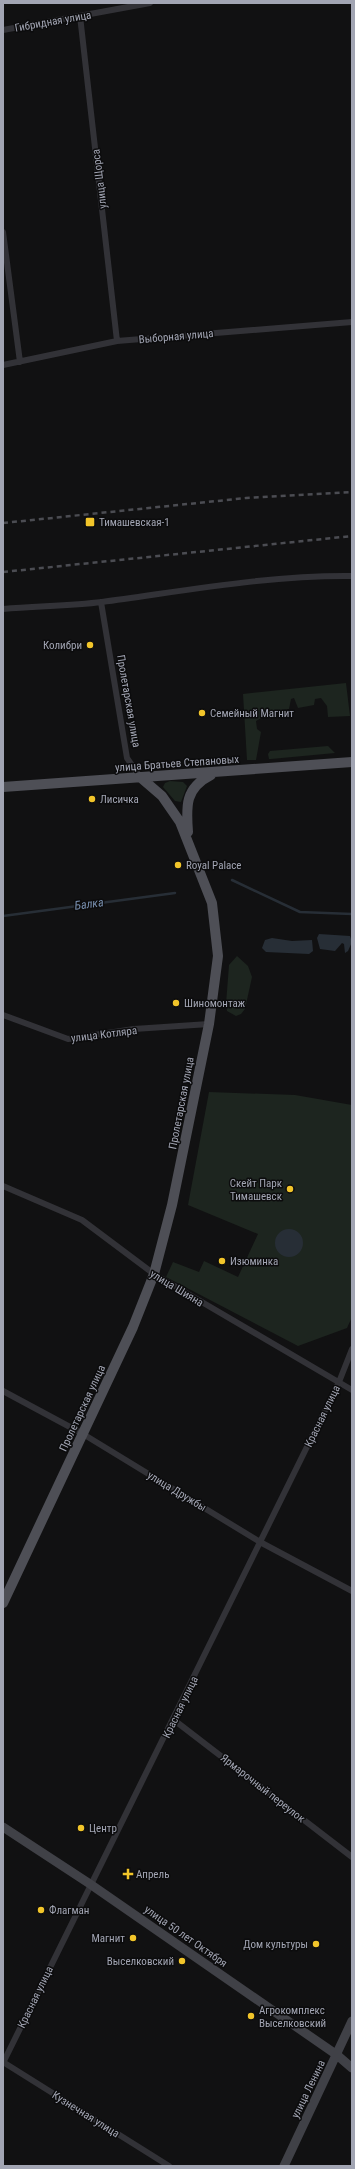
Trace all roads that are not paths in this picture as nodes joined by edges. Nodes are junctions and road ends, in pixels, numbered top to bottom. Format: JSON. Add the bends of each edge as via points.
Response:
{"nodes":[{"id":1,"x":150,"y":3,"type":"edge"},
{"id":2,"x":80,"y":16,"type":"junction"},
{"id":3,"x":3,"y":30,"type":"edge"},
{"id":4,"x":3,"y":232,"type":"edge"},
{"id":5,"x":352,"y":322,"type":"edge"},
{"id":6,"x":117,"y":341,"type":"junction"},
{"id":7,"x":20,"y":362,"type":"junction"},
{"id":8,"x":3,"y":365,"type":"edge"},
{"id":9,"x":352,"y":576,"type":"edge"},
{"id":10,"x":101,"y":602,"type":"junction"},
{"id":11,"x":3,"y":609,"type":"edge"},
{"id":12,"x":352,"y":762,"type":"edge"},
{"id":13,"x":214,"y":773,"type":"junction"},
{"id":14,"x":140,"y":777,"type":"junction"},
{"id":15,"x":3,"y":787,"type":"edge"},
{"id":16,"x":189,"y":842,"type":"junction"},
{"id":17,"x":3,"y":1015,"type":"edge"},
{"id":18,"x":209,"y":1024,"type":"junction"},
{"id":19,"x":3,"y":1186,"type":"edge"},
{"id":20,"x":154,"y":1274,"type":"junction"},
{"id":21,"x":352,"y":1349,"type":"edge"},
{"id":22,"x":339,"y":1382,"type":"junction"},
{"id":23,"x":352,"y":1390,"type":"edge"},
{"id":24,"x":3,"y":1391,"type":"edge"},
{"id":25,"x":83,"y":1434,"type":"junction"},
{"id":26,"x":260,"y":1542,"type":"junction"},
{"id":27,"x":352,"y":1591,"type":"edge"},
{"id":28,"x":3,"y":1603,"type":"edge"},
{"id":29,"x":174,"y":1720,"type":"junction"},
{"id":30,"x":3,"y":1827,"type":"edge"},
{"id":31,"x":352,"y":1857,"type":"edge"},
{"id":32,"x":90,"y":1884,"type":"junction"},
{"id":33,"x":352,"y":2021,"type":"edge"},
{"id":34,"x":337,"y":2055,"type":"junction"},
{"id":35,"x":3,"y":2063,"type":"edge"},
{"id":36,"x":352,"y":2068,"type":"edge"},
{"id":37,"x":169,"y":2166,"type":"edge"},
{"id":38,"x":284,"y":2166,"type":"edge"}],
"edges":[{"from":1,"to":2,"type":"street","name":"Гибридная улица"},
{"from":2,"to":3,"type":"street","name":"Гибридная улица"},
{"from":2,"to":6,"type":"street","name":"улица Щорса"},
{"from":4,"to":7,"type":"street"},
{"from":5,"to":6,"type":"street","name":"Выборная улица"},
{"from":6,"to":7,"type":"street","name":"Выборная улица"},
{"from":7,"to":8,"type":"street","name":"Выборная улица"},
{"from":9,"to":10,"type":"street","via":[[284,579]]},
{"from":10,"to":11,"type":"street"},
{"from":10,"to":14,"type":"street","name":"Пролетарская улица","via":[[127,758]]},
{"from":12,"to":13,"type":"main road","name":"улица Братьев Степановых"},
{"from":13,"to":14,"type":"main road","name":"улица Братьев Степановых"},
{"from":13,"to":16,"type":"main road","via":[[200,780],[189,796],[186,812]]},
{"from":14,"to":15,"type":"main road","name":"улица Братьев Степановых"},
{"from":14,"to":16,"type":"main road","name":"Пролетарская улица","via":[[162,796],[180,822]]},
{"from":16,"to":18,"type":"main road","name":"Пролетарская улица","via":[[212,903],[218,938],[217,975]]},
{"from":17,"to":18,"type":"street","name":"улица Котляра","via":[[68,1039],[134,1029]]},
{"from":18,"to":20,"type":"main road","name":"Пролетарская улица","via":[[172,1205]]},
{"from":19,"to":20,"type":"street","name":"улица Шияна","via":[[82,1220]]},
{"from":20,"to":22,"type":"street","name":"улица Шияна"},
{"from":20,"to":25,"type":"main road","name":"Пролетарская улица","via":[[133,1327]]},
{"from":21,"to":22,"type":"street","name":"Красная улица"},
{"from":22,"to":23,"type":"street","name":"улица Шияна"},
{"from":22,"to":26,"type":"street","name":"Красная улица"},
{"from":24,"to":25,"type":"street","name":"улица Дружбы"},
{"from":25,"to":26,"type":"street","name":"улица Дружбы"},
{"from":25,"to":28,"type":"main road","name":"Пролетарская улица"},
{"from":26,"to":27,"type":"street","name":"улица Дружбы"},
{"from":26,"to":29,"type":"street","name":"Красная улица"},
{"from":29,"to":31,"type":"street","name":"Ярмарочный переулок"},
{"from":29,"to":32,"type":"street","name":"Красная улица"},
{"from":30,"to":32,"type":"main road","name":"улица 50 лет Октября"},
{"from":32,"to":34,"type":"main road","name":"улица 50 лет Октября"},
{"from":32,"to":35,"type":"street","name":"Красная улица"},
{"from":33,"to":34,"type":"main road","name":"улица Ленина"},
{"from":34,"to":36,"type":"main road","name":"улица 50 лет Октября"},
{"from":34,"to":38,"type":"main road","name":"улица Ленина"},
{"from":35,"to":37,"type":"street","name":"Кузнечная улица"}]}
